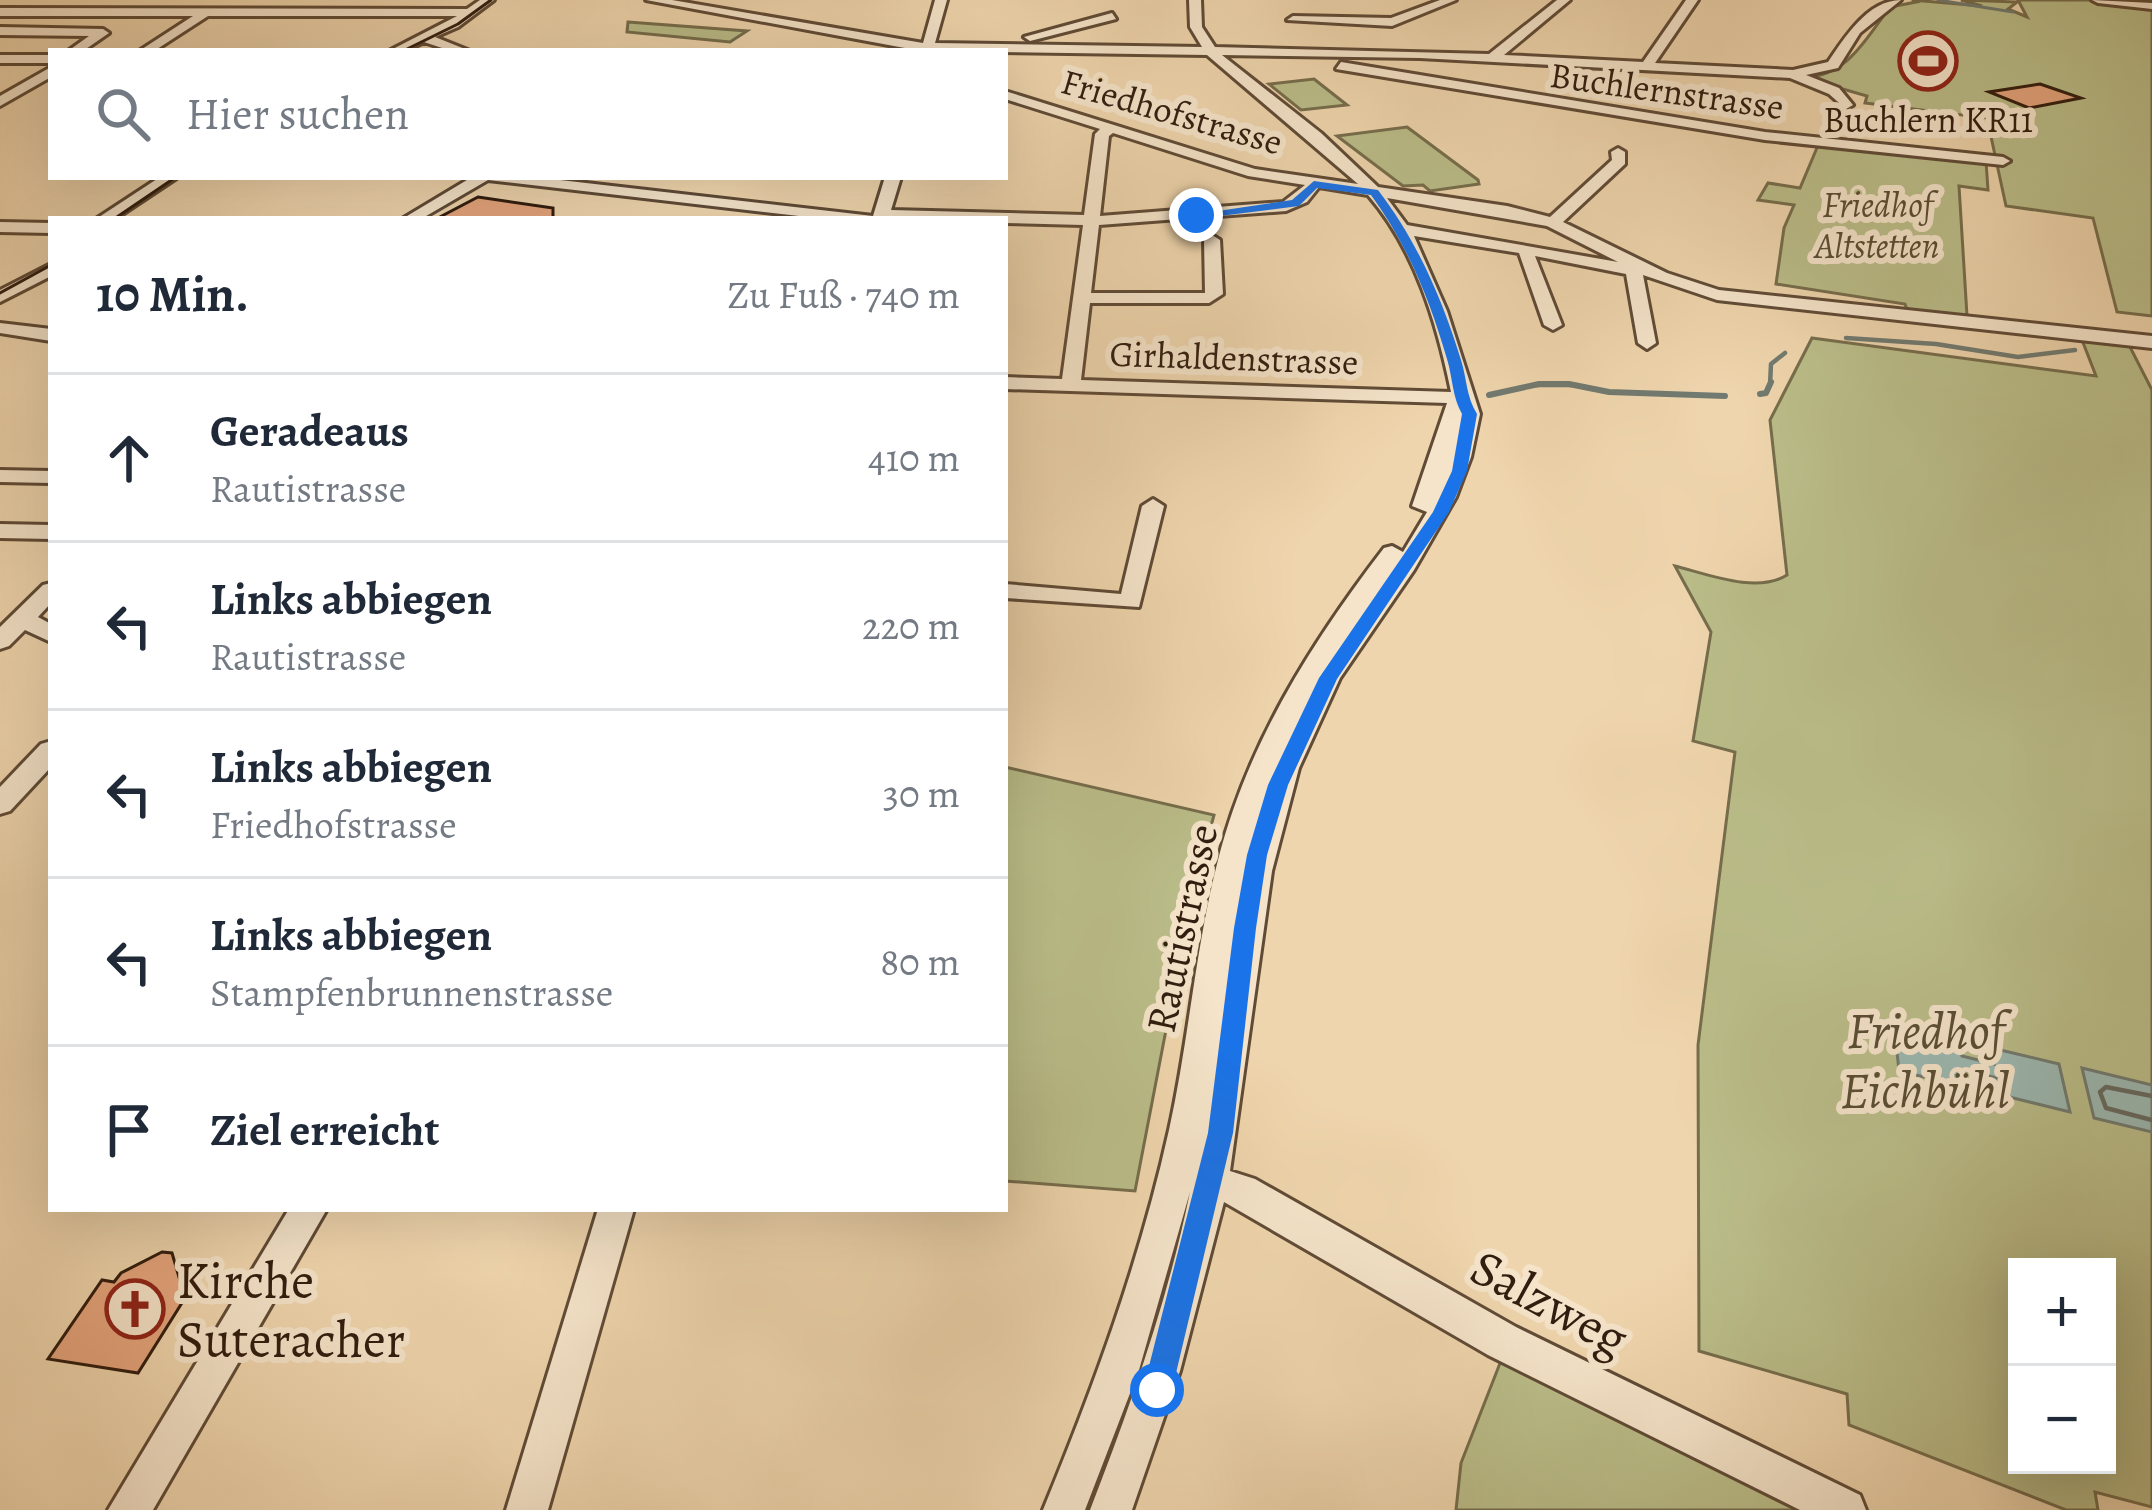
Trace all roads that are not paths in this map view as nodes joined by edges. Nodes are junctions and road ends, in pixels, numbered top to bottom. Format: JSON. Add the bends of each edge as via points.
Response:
{"nodes":[{"id":1,"x":166,"y":0,"type":"edge"},
{"id":2,"x":295,"y":0,"type":"edge"},
{"id":3,"x":488,"y":0,"type":"edge"},
{"id":4,"x":500,"y":0,"type":"edge"},
{"id":5,"x":652,"y":0,"type":"edge"},
{"id":6,"x":941,"y":0,"type":"edge"},
{"id":7,"x":1195,"y":0,"type":"edge"},
{"id":8,"x":1450,"y":0,"type":"edge"},
{"id":9,"x":1564,"y":0,"type":"edge"},
{"id":10,"x":1691,"y":0,"type":"edge"},
{"id":11,"x":1895,"y":0,"type":"edge"},
{"id":12,"x":2098,"y":0,"type":"edge"},
{"id":13,"x":1316,"y":2,"type":"edge"},
{"id":14,"x":2152,"y":6,"type":"edge"},
{"id":15,"x":0,"y":13,"type":"edge"},
{"id":16,"x":147,"y":13,"type":"junction"},
{"id":17,"x":206,"y":13,"type":"junction"},
{"id":18,"x":284,"y":13,"type":"junction"},
{"id":19,"x":389,"y":14,"type":"junction"},
{"id":20,"x":470,"y":14,"type":"junction"},
{"id":21,"x":1112,"y":17,"type":"dead end"},
{"id":22,"x":1293,"y":20,"type":"junction"},
{"id":23,"x":184,"y":27,"type":"junction"},
{"id":24,"x":0,"y":31,"type":"edge"},
{"id":25,"x":430,"y":39,"type":"junction"},
{"id":26,"x":79,"y":48,"type":"edge"},
{"id":27,"x":150,"y":48,"type":"edge"},
{"id":28,"x":403,"y":48,"type":"edge"},
{"id":29,"x":419,"y":48,"type":"edge"},
{"id":30,"x":456,"y":48,"type":"edge"},
{"id":31,"x":921,"y":48,"type":"edge"},
{"id":32,"x":927,"y":48,"type":"edge"},
{"id":33,"x":1008,"y":48,"type":"edge"},
{"id":34,"x":1012,"y":48,"type":"junction"},
{"id":35,"x":1213,"y":54,"type":"junction"},
{"id":36,"x":1292,"y":54,"type":"junction"},
{"id":37,"x":1331,"y":54,"type":"junction"},
{"id":38,"x":1493,"y":57,"type":"junction"},
{"id":39,"x":0,"y":58,"type":"edge"},
{"id":40,"x":48,"y":59,"type":"edge"},
{"id":41,"x":1647,"y":65,"type":"junction"},
{"id":42,"x":48,"y":73,"type":"edge"},
{"id":43,"x":1793,"y":74,"type":"junction"},
{"id":44,"x":1008,"y":96,"type":"edge"},
{"id":45,"x":1846,"y":105,"type":"dead end"},
{"id":46,"x":0,"y":107,"type":"edge"},
{"id":47,"x":1110,"y":129,"type":"junction"},
{"id":48,"x":1618,"y":152,"type":"dead end"},
{"id":49,"x":2003,"y":161,"type":"dead end"},
{"id":50,"x":1352,"y":172,"type":"junction"},
{"id":51,"x":165,"y":180,"type":"edge"},
{"id":52,"x":185,"y":180,"type":"edge"},
{"id":53,"x":478,"y":180,"type":"edge"},
{"id":54,"x":520,"y":180,"type":"edge"},
{"id":55,"x":892,"y":180,"type":"edge"},
{"id":56,"x":1318,"y":185,"type":"junction"},
{"id":57,"x":1374,"y":192,"type":"junction"},
{"id":58,"x":696,"y":200,"type":"junction"},
{"id":59,"x":109,"y":216,"type":"edge"},
{"id":60,"x":133,"y":216,"type":"edge"},
{"id":61,"x":415,"y":216,"type":"edge"},
{"id":62,"x":691,"y":216,"type":"edge"},
{"id":63,"x":865,"y":216,"type":"edge"},
{"id":64,"x":876,"y":216,"type":"edge"},
{"id":65,"x":1008,"y":219,"type":"edge"},
{"id":66,"x":1091,"y":221,"type":"junction"},
{"id":67,"x":1553,"y":223,"type":"junction"},
{"id":68,"x":0,"y":227,"type":"edge"},
{"id":69,"x":48,"y":228,"type":"edge"},
{"id":70,"x":1403,"y":230,"type":"junction"},
{"id":71,"x":1212,"y":240,"type":"dead end"},
{"id":72,"x":1528,"y":252,"type":"junction"},
{"id":73,"x":48,"y":257,"type":"edge"},
{"id":74,"x":1639,"y":269,"type":"junction"},
{"id":75,"x":48,"y":271,"type":"edge"},
{"id":76,"x":0,"y":281,"type":"edge"},
{"id":77,"x":0,"y":298,"type":"edge"},
{"id":78,"x":1081,"y":298,"type":"junction"},
{"id":79,"x":1553,"y":325,"type":"dead end"},
{"id":80,"x":0,"y":328,"type":"edge"},
{"id":81,"x":48,"y":335,"type":"edge"},
{"id":82,"x":2152,"y":341,"type":"edge"},
{"id":83,"x":1647,"y":343,"type":"dead end"},
{"id":84,"x":1008,"y":383,"type":"edge"},
{"id":85,"x":1071,"y":385,"type":"junction"},
{"id":86,"x":1460,"y":398,"type":"junction"},
{"id":87,"x":0,"y":476,"type":"edge"},
{"id":88,"x":48,"y":477,"type":"edge"},
{"id":89,"x":1153,"y":506,"type":"dead end"},
{"id":90,"x":0,"y":531,"type":"edge"},
{"id":91,"x":48,"y":532,"type":"edge"},
{"id":92,"x":1008,"y":590,"type":"edge"},
{"id":93,"x":48,"y":593,"type":"edge"},
{"id":94,"x":25,"y":620,"type":"junction"},
{"id":95,"x":48,"y":632,"type":"edge"},
{"id":96,"x":0,"y":641,"type":"edge"},
{"id":97,"x":48,"y":753,"type":"edge"},
{"id":98,"x":0,"y":804,"type":"edge"},
{"id":99,"x":1192,"y":1177,"type":"junction"},
{"id":100,"x":307,"y":1212,"type":"edge"},
{"id":101,"x":615,"y":1212,"type":"edge"},
{"id":102,"x":129,"y":1510,"type":"edge"},
{"id":103,"x":527,"y":1510,"type":"edge"},
{"id":104,"x":1064,"y":1510,"type":"edge"},
{"id":105,"x":1111,"y":1510,"type":"edge"},
{"id":106,"x":1845,"y":1510,"type":"edge"}],
"edges":[{"from":1,"to":16,"type":"street"},
{"from":2,"to":18,"type":"street"},
{"from":3,"to":20,"type":"street"},
{"from":4,"to":25,"type":"street"},
{"from":5,"to":31,"type":"street"},
{"from":6,"to":32,"type":"street"},
{"from":7,"to":35,"type":"street","via":[[1196,28]]},
{"from":8,"to":22,"type":"street","via":[[1392,22]]},
{"from":9,"to":38,"type":"street"},
{"from":10,"to":41,"type":"street"},
{"from":11,"to":43,"type":"street","via":[[1855,32],[1833,65]]},
{"from":12,"to":14,"type":"street"},
{"from":13,"to":22,"type":"street"},
{"from":15,"to":16,"type":"street"},
{"from":16,"to":17,"type":"street"},
{"from":17,"to":18,"type":"street"},
{"from":17,"to":23,"type":"street"},
{"from":18,"to":19,"type":"street"},
{"from":19,"to":20,"type":"street"},
{"from":19,"to":23,"type":"street","via":[[367,28]]},
{"from":20,"to":25,"type":"street"},
{"from":21,"to":34,"type":"street"},
{"from":22,"to":36,"type":"street","via":[[1285,35]]},
{"from":23,"to":27,"type":"street"},
{"from":24,"to":26,"type":"street","via":[[103,33]]},
{"from":25,"to":28,"type":"street"},
{"from":25,"to":29,"type":"street"},
{"from":25,"to":30,"type":"street"},
{"from":33,"to":34,"type":"street"},
{"from":34,"to":35,"type":"street"},
{"from":35,"to":36,"type":"street"},
{"from":35,"to":50,"type":"street"},
{"from":36,"to":37,"type":"street"},
{"from":37,"to":38,"type":"street"},
{"from":37,"to":49,"type":"street","name":"Buchlernstrasse","via":[[1341,66],[1495,95],[1779,138]]},
{"from":38,"to":41,"type":"street"},
{"from":39,"to":40,"type":"street"},
{"from":41,"to":43,"type":"street"},
{"from":42,"to":46,"type":"street"},
{"from":43,"to":45,"type":"street","via":[[1834,91]]},
{"from":44,"to":47,"type":"street","name":"Friedhofstrasse"},
{"from":47,"to":56,"type":"street","name":"Friedhofstrasse","via":[[1233,169]]},
{"from":47,"to":66,"type":"street","via":[[1102,134]]},
{"from":48,"to":67,"type":"street","via":[[1620,160]]},
{"from":50,"to":56,"type":"street","name":"Friedhofstrasse"},
{"from":50,"to":57,"type":"street"},
{"from":51,"to":59,"type":"street"},
{"from":52,"to":60,"type":"street"},
{"from":53,"to":61,"type":"street"},
{"from":54,"to":58,"type":"street"},
{"from":55,"to":64,"type":"street"},
{"from":56,"to":57,"type":"street","name":"Friedhofstrasse"},
{"from":56,"to":66,"type":"street","via":[[1286,206]]},
{"from":57,"to":67,"type":"street","name":"Friedhofstrasse"},
{"from":57,"to":70,"type":"street"},
{"from":58,"to":62,"type":"street"},
{"from":58,"to":63,"type":"street"},
{"from":65,"to":66,"type":"street"},
{"from":66,"to":78,"type":"street"},
{"from":67,"to":74,"type":"street","name":"Friedhofstrasse"},
{"from":68,"to":69,"type":"street"},
{"from":70,"to":72,"type":"street"},
{"from":70,"to":86,"type":"street","via":[[1456,364]]},
{"from":71,"to":78,"type":"street","via":[[1209,298]]},
{"from":72,"to":74,"type":"street"},
{"from":72,"to":79,"type":"street"},
{"from":73,"to":76,"type":"street"},
{"from":74,"to":82,"type":"street","name":"Friedhofstrasse","via":[[1748,300]]},
{"from":74,"to":83,"type":"street"},
{"from":75,"to":77,"type":"street"},
{"from":78,"to":85,"type":"street"},
{"from":80,"to":81,"type":"street"},
{"from":84,"to":85,"type":"street","name":"Girhaldenstrasse"},
{"from":85,"to":86,"type":"street","name":"Girhaldenstrasse"},
{"from":86,"to":99,"type":"street","name":"Rautistrasse","via":[[1431,492],[1330,636],[1263,762],[1233,858],[1187,1127]]},
{"from":87,"to":88,"type":"street"},
{"from":89,"to":92,"type":"street","via":[[1131,602]]},
{"from":90,"to":91,"type":"street"},
{"from":93,"to":94,"type":"street"},
{"from":94,"to":95,"type":"street"},
{"from":94,"to":96,"type":"street"},
{"from":97,"to":98,"type":"street"},
{"from":99,"to":104,"type":"street","name":"Rautistrasse"},
{"from":99,"to":105,"type":"street","name":"Rautistrasse","via":[[1157,1390]]},
{"from":99,"to":106,"type":"street","name":"Salzweg","via":[[1264,1202],[1502,1341]]},
{"from":100,"to":102,"type":"street"},
{"from":101,"to":103,"type":"street"}]}
